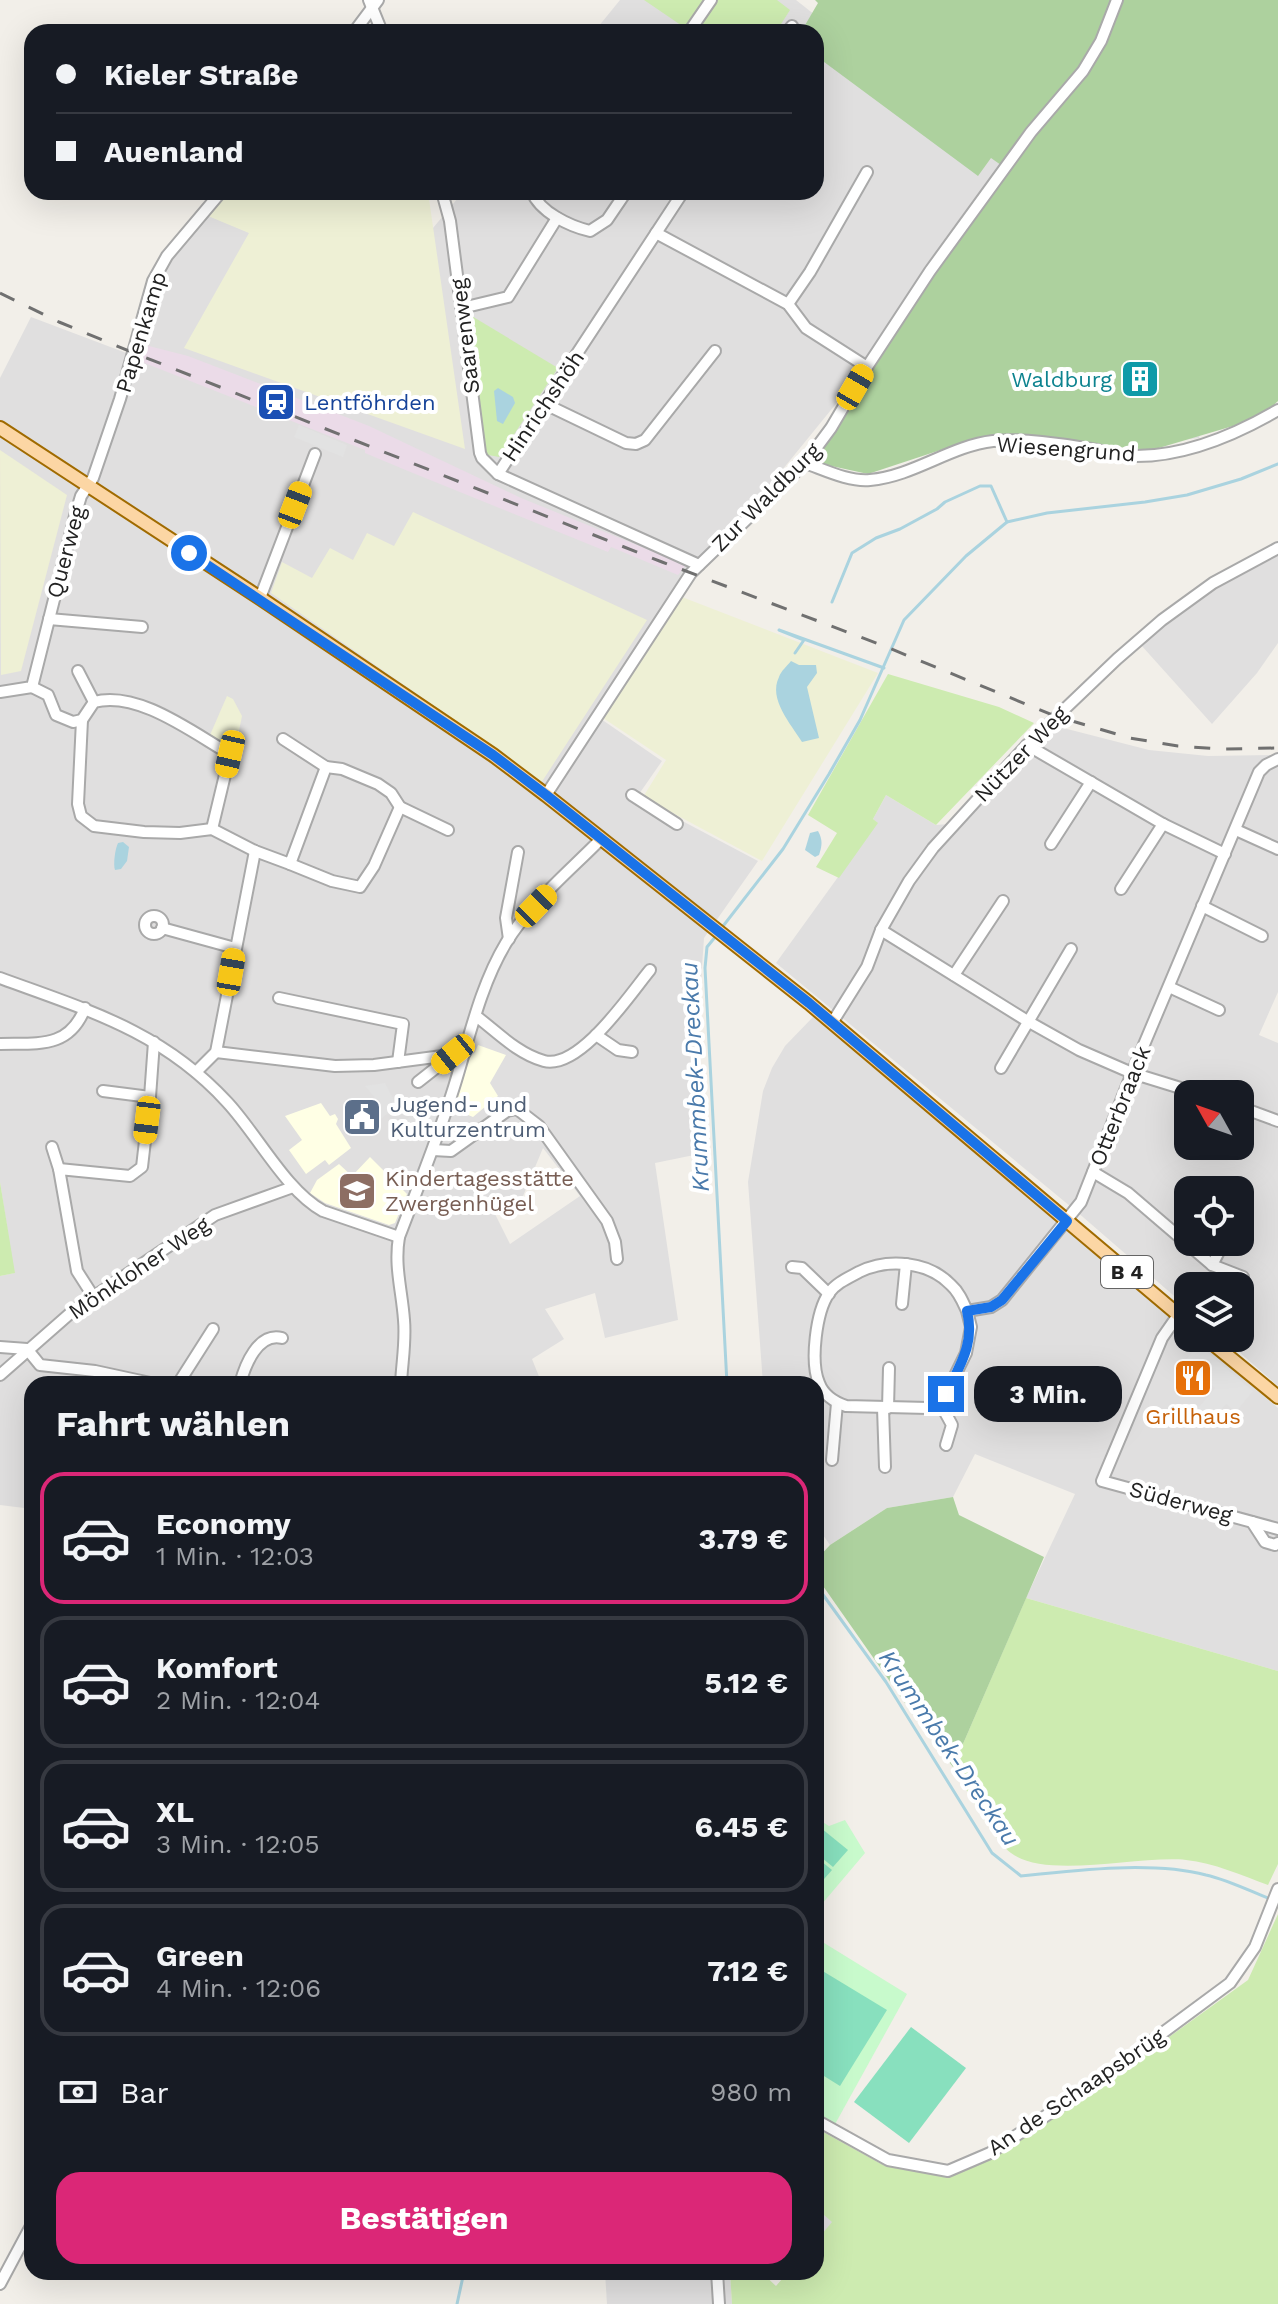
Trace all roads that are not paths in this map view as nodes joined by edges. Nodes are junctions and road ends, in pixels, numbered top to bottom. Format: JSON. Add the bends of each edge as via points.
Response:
{"nodes":[{"id":1,"x":711,"y":0,"type":"edge"},
{"id":2,"x":1117,"y":0,"type":"edge"},
{"id":3,"x":373,"y":3,"type":"edge"},
{"id":4,"x":359,"y":24,"type":"edge"},
{"id":5,"x":380,"y":24,"type":"edge"},
{"id":6,"x":694,"y":24,"type":"edge"},
{"id":7,"x":867,"y":172,"type":"dead end"},
{"id":8,"x":214,"y":200,"type":"edge"},
{"id":9,"x":444,"y":200,"type":"edge"},
{"id":10,"x":536,"y":200,"type":"edge"},
{"id":11,"x":621,"y":200,"type":"edge"},
{"id":12,"x":678,"y":200,"type":"edge"},
{"id":13,"x":557,"y":218,"type":"junction"},
{"id":14,"x":656,"y":233,"type":"junction"},
{"id":15,"x":788,"y":304,"type":"junction"},
{"id":16,"x":462,"y":308,"type":"junction"},
{"id":17,"x":715,"y":351,"type":"dead end"},
{"id":18,"x":867,"y":367,"type":"junction"},
{"id":19,"x":545,"y":404,"type":"junction"},
{"id":20,"x":1278,"y":410,"type":"edge"},
{"id":21,"x":0,"y":428,"type":"edge"},
{"id":22,"x":315,"y":454,"type":"dead end"},
{"id":23,"x":805,"y":463,"type":"junction"},
{"id":24,"x":498,"y":474,"type":"junction"},
{"id":25,"x":87,"y":487,"type":"junction"},
{"id":26,"x":1278,"y":548,"type":"edge"},
{"id":27,"x":699,"y":565,"type":"junction"},
{"id":28,"x":260,"y":598,"type":"junction"},
{"id":29,"x":49,"y":619,"type":"junction"},
{"id":30,"x":142,"y":627,"type":"dead end"},
{"id":31,"x":78,"y":671,"type":"dead end"},
{"id":32,"x":32,"y":687,"type":"junction"},
{"id":33,"x":0,"y":692,"type":"edge"},
{"id":34,"x":94,"y":702,"type":"junction"},
{"id":35,"x":82,"y":720,"type":"junction"},
{"id":36,"x":283,"y":739,"type":"dead end"},
{"id":37,"x":1027,"y":745,"type":"junction"},
{"id":38,"x":1278,"y":759,"type":"edge"},
{"id":39,"x":326,"y":767,"type":"junction"},
{"id":40,"x":1091,"y":782,"type":"junction"},
{"id":41,"x":546,"y":795,"type":"junction"},
{"id":42,"x":632,"y":795,"type":"dead end"},
{"id":43,"x":400,"y":807,"type":"junction"},
{"id":44,"x":677,"y":824,"type":"dead end"},
{"id":45,"x":1163,"y":824,"type":"junction"},
{"id":46,"x":212,"y":829,"type":"junction"},
{"id":47,"x":448,"y":830,"type":"dead end"},
{"id":48,"x":1236,"y":830,"type":"junction"},
{"id":49,"x":600,"y":837,"type":"junction"},
{"id":50,"x":1051,"y":844,"type":"dead end"},
{"id":51,"x":1278,"y":849,"type":"edge"},
{"id":52,"x":255,"y":851,"type":"junction"},
{"id":53,"x":518,"y":852,"type":"dead end"},
{"id":54,"x":1225,"y":854,"type":"junction"},
{"id":55,"x":290,"y":864,"type":"junction"},
{"id":56,"x":1121,"y":889,"type":"dead end"},
{"id":57,"x":1003,"y":901,"type":"dead end"},
{"id":58,"x":1202,"y":906,"type":"junction"},
{"id":59,"x":162,"y":928,"type":"dead end"},
{"id":60,"x":881,"y":930,"type":"junction"},
{"id":61,"x":1262,"y":936,"type":"dead end"},
{"id":62,"x":509,"y":939,"type":"junction"},
{"id":63,"x":235,"y":948,"type":"junction"},
{"id":64,"x":1071,"y":949,"type":"dead end"},
{"id":65,"x":650,"y":970,"type":"dead end"},
{"id":66,"x":954,"y":975,"type":"junction"},
{"id":67,"x":0,"y":978,"type":"edge"},
{"id":68,"x":1169,"y":987,"type":"junction"},
{"id":69,"x":279,"y":998,"type":"dead end"},
{"id":70,"x":85,"y":1008,"type":"junction"},
{"id":71,"x":1219,"y":1010,"type":"dead end"},
{"id":72,"x":476,"y":1016,"type":"junction"},
{"id":73,"x":1029,"y":1022,"type":"junction"},
{"id":74,"x":832,"y":1023,"type":"junction"},
{"id":75,"x":596,"y":1035,"type":"junction"},
{"id":76,"x":154,"y":1042,"type":"junction"},
{"id":77,"x":0,"y":1044,"type":"edge"},
{"id":78,"x":216,"y":1052,"type":"junction"},
{"id":79,"x":632,"y":1052,"type":"dead end"},
{"id":80,"x":465,"y":1053,"type":"junction"},
{"id":81,"x":453,"y":1054,"type":"junction"},
{"id":82,"x":398,"y":1062,"type":"junction"},
{"id":83,"x":1001,"y":1068,"type":"dead end"},
{"id":84,"x":196,"y":1072,"type":"junction"},
{"id":85,"x":1132,"y":1073,"type":"junction"},
{"id":86,"x":418,"y":1082,"type":"dead end"},
{"id":87,"x":1174,"y":1086,"type":"edge"},
{"id":88,"x":103,"y":1091,"type":"dead end"},
{"id":89,"x":150,"y":1097,"type":"junction"},
{"id":90,"x":1254,"y":1112,"type":"edge"},
{"id":91,"x":1278,"y":1121,"type":"edge"},
{"id":92,"x":52,"y":1147,"type":"dead end"},
{"id":93,"x":433,"y":1150,"type":"junction"},
{"id":94,"x":59,"y":1169,"type":"junction"},
{"id":95,"x":1093,"y":1172,"type":"junction"},
{"id":96,"x":293,"y":1187,"type":"junction"},
{"id":97,"x":1067,"y":1221,"type":"junction"},
{"id":98,"x":399,"y":1237,"type":"junction"},
{"id":99,"x":1217,"y":1256,"type":"edge"},
{"id":100,"x":617,"y":1259,"type":"dead end"},
{"id":101,"x":906,"y":1264,"type":"junction"},
{"id":102,"x":1212,"y":1265,"type":"junction"},
{"id":103,"x":792,"y":1267,"type":"dead end"},
{"id":104,"x":1230,"y":1272,"type":"edge"},
{"id":105,"x":829,"y":1294,"type":"junction"},
{"id":106,"x":93,"y":1296,"type":"junction"},
{"id":107,"x":902,"y":1304,"type":"dead end"},
{"id":108,"x":967,"y":1311,"type":"junction"},
{"id":109,"x":1174,"y":1311,"type":"edge"},
{"id":110,"x":1174,"y":1327,"type":"edge"},
{"id":111,"x":213,"y":1329,"type":"dead end"},
{"id":112,"x":282,"y":1338,"type":"dead end"},
{"id":113,"x":0,"y":1347,"type":"edge"},
{"id":114,"x":27,"y":1349,"type":"junction"},
{"id":115,"x":1223,"y":1352,"type":"edge"},
{"id":116,"x":889,"y":1368,"type":"dead end"},
{"id":117,"x":0,"y":1375,"type":"edge"},
{"id":118,"x":118,"y":1376,"type":"edge"},
{"id":119,"x":183,"y":1376,"type":"edge"},
{"id":120,"x":243,"y":1376,"type":"edge"},
{"id":121,"x":402,"y":1376,"type":"edge"},
{"id":122,"x":816,"y":1376,"type":"edge"},
{"id":123,"x":824,"y":1390,"type":"edge"},
{"id":124,"x":1278,"y":1397,"type":"edge"},
{"id":125,"x":837,"y":1403,"type":"junction"},
{"id":126,"x":940,"y":1403,"type":"junction"},
{"id":127,"x":886,"y":1408,"type":"junction"},
{"id":128,"x":946,"y":1445,"type":"dead end"},
{"id":129,"x":832,"y":1460,"type":"dead end"},
{"id":130,"x":885,"y":1467,"type":"dead end"},
{"id":131,"x":1252,"y":1522,"type":"junction"},
{"id":132,"x":1278,"y":1529,"type":"edge"},
{"id":133,"x":1278,"y":1543,"type":"edge"},
{"id":134,"x":1278,"y":1889,"type":"edge"},
{"id":135,"x":824,"y":2124,"type":"edge"},
{"id":136,"x":24,"y":2239,"type":"edge"},
{"id":137,"x":718,"y":2280,"type":"edge"},
{"id":138,"x":0,"y":2284,"type":"edge"},
{"id":139,"x":719,"y":2304,"type":"edge"}],
"edges":[{"from":1,"to":6,"type":"street"},
{"from":2,"to":18,"type":"street","name":"Zur Waldburg","via":[[1083,71],[1007,164]]},
{"from":3,"to":4,"type":"street"},
{"from":3,"to":5,"type":"street"},
{"from":7,"to":15,"type":"street"},
{"from":8,"to":25,"type":"street","name":"Papenkamp","via":[[153,281],[120,399]]},
{"from":9,"to":16,"type":"street","name":"Saarenweg"},
{"from":10,"to":13,"type":"street"},
{"from":11,"to":13,"type":"street","via":[[607,220],[590,231]]},
{"from":12,"to":14,"type":"street","name":"Hinrichshöh"},
{"from":13,"to":16,"type":"street","via":[[508,297]]},
{"from":14,"to":15,"type":"street"},
{"from":14,"to":19,"type":"street","name":"Hinrichshöh"},
{"from":15,"to":18,"type":"street","via":[[806,328]]},
{"from":16,"to":24,"type":"street","name":"Saarenweg","via":[[480,453]]},
{"from":17,"to":19,"type":"street","via":[[645,440],[636,444]]},
{"from":18,"to":23,"type":"street","name":"Zur Waldburg"},
{"from":19,"to":24,"type":"street","name":"Hinrichshöh"},
{"from":20,"to":23,"type":"street","name":"Wiesengrund","via":[[1246,429],[1155,454],[1131,456],[995,440],[867,480]]},
{"from":21,"to":25,"type":"main road","number":"B 4"},
{"from":22,"to":28,"type":"street"},
{"from":23,"to":27,"type":"street","name":"Zur Waldburg"},
{"from":24,"to":27,"type":"street","name":"Hinrichshöh"},
{"from":25,"to":28,"type":"main road","number":"B 4"},
{"from":25,"to":29,"type":"street","name":"Querweg"},
{"from":26,"to":37,"type":"street","name":"Nützer Weg","via":[[1213,583],[1162,620]]},
{"from":27,"to":41,"type":"street","name":"Zur Waldburg"},
{"from":28,"to":41,"type":"main road","number":"B 4"},
{"from":29,"to":30,"type":"street","name":"Querweg"},
{"from":29,"to":32,"type":"street","name":"Querweg"},
{"from":31,"to":34,"type":"street"},
{"from":32,"to":33,"type":"street"},
{"from":32,"to":35,"type":"street","via":[[48,695],[56,715]]},
{"from":34,"to":35,"type":"street"},
{"from":34,"to":46,"type":"street","via":[[108,698],[140,705],[230,754]]},
{"from":35,"to":46,"type":"street","via":[[81,816],[94,826],[144,832]]},
{"from":36,"to":39,"type":"street"},
{"from":37,"to":40,"type":"street"},
{"from":37,"to":60,"type":"street","name":"Nützer Weg","via":[[933,848]]},
{"from":38,"to":48,"type":"street","name":"Otterbraack","via":[[1259,772]]},
{"from":39,"to":43,"type":"street","via":[[378,784]]},
{"from":39,"to":55,"type":"street"},
{"from":40,"to":45,"type":"street"},
{"from":40,"to":50,"type":"street"},
{"from":41,"to":49,"type":"main road","number":"B 4"},
{"from":42,"to":44,"type":"street"},
{"from":43,"to":47,"type":"street"},
{"from":43,"to":55,"type":"street","via":[[360,887]]},
{"from":45,"to":54,"type":"street"},
{"from":45,"to":56,"type":"street"},
{"from":46,"to":52,"type":"street"},
{"from":48,"to":51,"type":"street"},
{"from":48,"to":54,"type":"street","name":"Otterbraack"},
{"from":49,"to":62,"type":"street"},
{"from":49,"to":74,"type":"main road","number":"B 4"},
{"from":52,"to":55,"type":"street"},
{"from":52,"to":63,"type":"street"},
{"from":53,"to":62,"type":"street","via":[[506,918]]},
{"from":54,"to":58,"type":"street","name":"Otterbraack"},
{"from":57,"to":66,"type":"street"},
{"from":58,"to":61,"type":"street"},
{"from":58,"to":68,"type":"street","name":"Otterbraack"},
{"from":59,"to":63,"type":"street"},
{"from":60,"to":66,"type":"street"},
{"from":60,"to":74,"type":"street","name":"Nützer Weg","via":[[867,967]]},
{"from":62,"to":72,"type":"street"},
{"from":63,"to":78,"type":"street"},
{"from":64,"to":73,"type":"street"},
{"from":65,"to":75,"type":"street"},
{"from":66,"to":73,"type":"street"},
{"from":67,"to":70,"type":"street"},
{"from":68,"to":71,"type":"street"},
{"from":68,"to":85,"type":"street","name":"Otterbraack"},
{"from":69,"to":82,"type":"street","via":[[403,1024]]},
{"from":70,"to":76,"type":"street"},
{"from":70,"to":77,"type":"street","via":[[80,1023],[53,1042]]},
{"from":72,"to":75,"type":"street","via":[[522,1052],[547,1062],[579,1051]]},
{"from":72,"to":80,"type":"street"},
{"from":73,"to":83,"type":"street"},
{"from":73,"to":85,"type":"street"},
{"from":74,"to":97,"type":"main road","number":"B 4"},
{"from":75,"to":79,"type":"street","via":[[618,1050]]},
{"from":76,"to":84,"type":"street"},
{"from":76,"to":89,"type":"street"},
{"from":78,"to":82,"type":"street","via":[[335,1066]]},
{"from":78,"to":84,"type":"street"},
{"from":80,"to":81,"type":"street"},
{"from":80,"to":93,"type":"street"},
{"from":81,"to":82,"type":"street"},
{"from":81,"to":86,"type":"street"},
{"from":84,"to":96,"type":"street","via":[[251,1129]]},
{"from":85,"to":87,"type":"street"},
{"from":85,"to":95,"type":"street","name":"Otterbraack"},
{"from":88,"to":89,"type":"street"},
{"from":89,"to":94,"type":"street","via":[[142,1167],[130,1176]]},
{"from":90,"to":91,"type":"street"},
{"from":92,"to":94,"type":"street"},
{"from":93,"to":98,"type":"street"},
{"from":93,"to":100,"type":"street","via":[[451,1151],[517,1109],[539,1126],[607,1221]]},
{"from":94,"to":106,"type":"street","via":[[77,1271]]},
{"from":95,"to":97,"type":"street","name":"Otterbraack"},
{"from":95,"to":102,"type":"street","via":[[1128,1193]]},
{"from":96,"to":98,"type":"street","via":[[323,1211]]},
{"from":96,"to":106,"type":"street","name":"Mönkloher Weg","via":[[215,1215]]},
{"from":97,"to":108,"type":"street","name":"Otterbraack","via":[[1002,1300]]},
{"from":97,"to":109,"type":"main road","number":"B 4"},
{"from":98,"to":121,"type":"street"},
{"from":99,"to":102,"type":"street"},
{"from":101,"to":105,"type":"street","via":[[866,1269]]},
{"from":101,"to":107,"type":"street"},
{"from":101,"to":108,"type":"street","via":[[951,1284]]},
{"from":102,"to":104,"type":"street"},
{"from":103,"to":105,"type":"street","via":[[802,1268]]},
{"from":105,"to":122,"type":"street","via":[[816,1325]]},
{"from":106,"to":114,"type":"street","name":"Mönkloher Weg"},
{"from":108,"to":126,"type":"street","via":[[970,1339]]},
{"from":110,"to":131,"type":"street","name":"Süderweg","via":[[1162,1338],[1102,1481]]},
{"from":111,"to":119,"type":"street"},
{"from":112,"to":120,"type":"street","via":[[274,1336],[260,1344]]},
{"from":113,"to":114,"type":"street"},
{"from":114,"to":117,"type":"street","name":"Mönkloher Weg"},
{"from":114,"to":118,"type":"street","via":[[40,1365]]},
{"from":115,"to":124,"type":"main road"},
{"from":116,"to":127,"type":"street"},
{"from":123,"to":125,"type":"street"},
{"from":125,"to":127,"type":"street"},
{"from":125,"to":129,"type":"street"},
{"from":126,"to":127,"type":"street"},
{"from":126,"to":128,"type":"street","via":[[952,1425]]},
{"from":127,"to":130,"type":"street"},
{"from":131,"to":132,"type":"street","name":"Süderweg"},
{"from":131,"to":133,"type":"street","name":"Süderweg","via":[[1265,1542]]},
{"from":134,"to":135,"type":"street","name":"An de Schaapsbrüg","via":[[1255,1947],[1230,1983],[990,2153],[948,2171],[933,2169],[888,2160]]},
{"from":136,"to":138,"type":"street"},
{"from":137,"to":139,"type":"street"}]}
